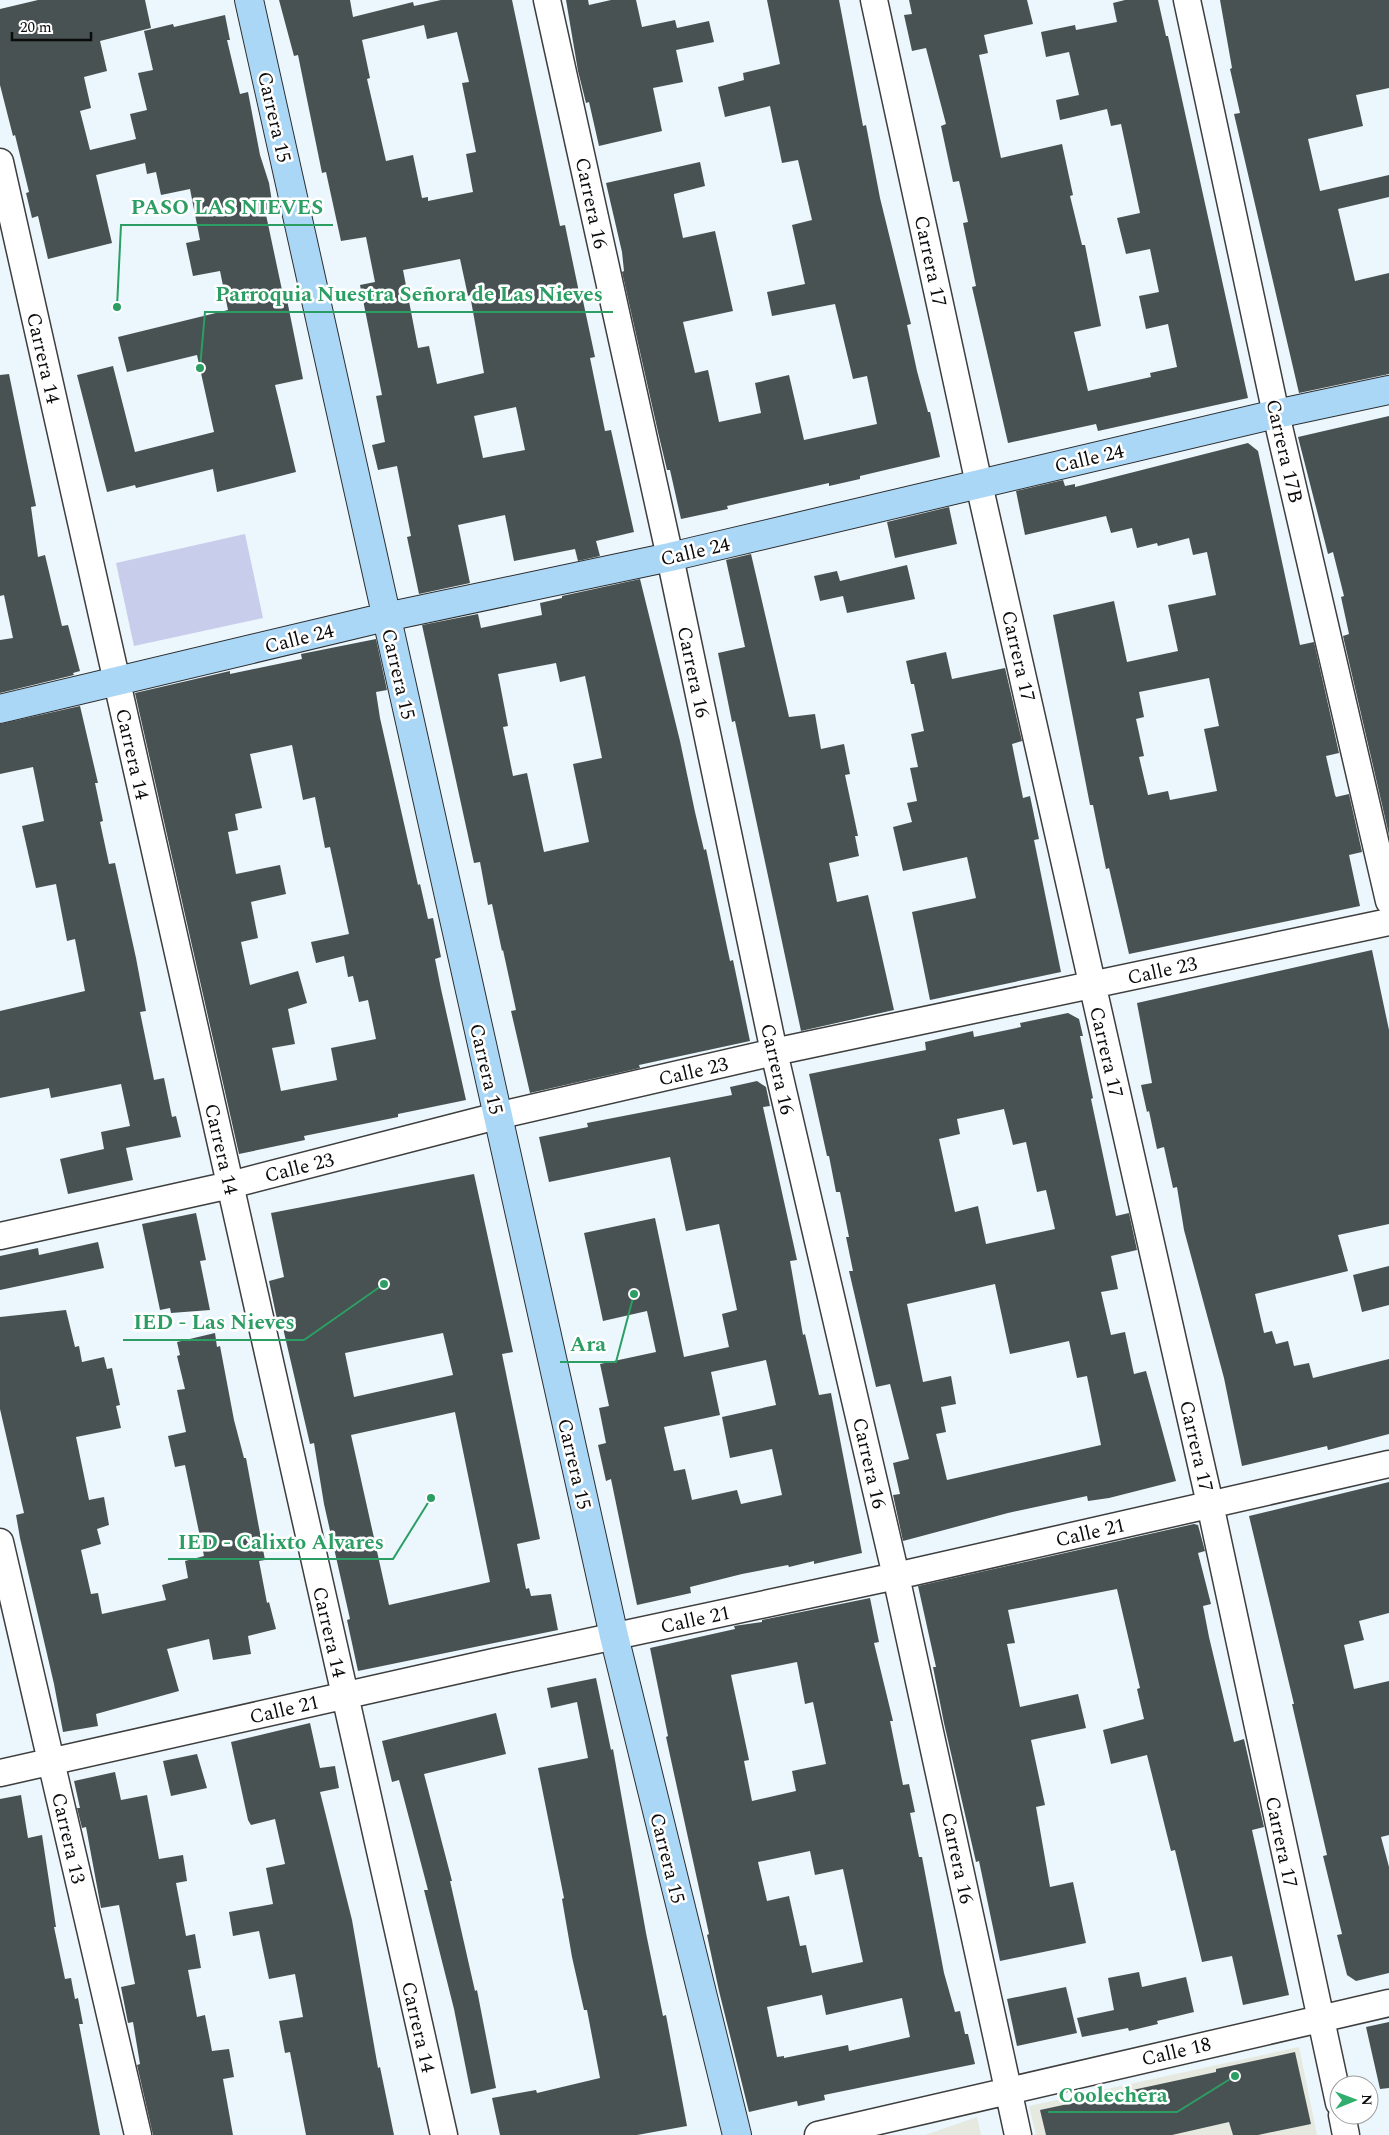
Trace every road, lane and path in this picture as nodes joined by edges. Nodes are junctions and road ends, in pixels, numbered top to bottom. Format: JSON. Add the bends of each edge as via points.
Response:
{"nodes":[{"id":1,"x":249,"y":0,"type":"edge"},
{"id":2,"x":547,"y":0,"type":"edge"},
{"id":3,"x":874,"y":0,"type":"edge"},
{"id":4,"x":1187,"y":0,"type":"edge"},
{"id":5,"x":0,"y":162,"type":"edge"},
{"id":6,"x":1389,"y":390,"type":"edge"},
{"id":7,"x":1276,"y":414,"type":"junction"},
{"id":8,"x":979,"y":484,"type":"junction"},
{"id":9,"x":670,"y":557,"type":"junction"},
{"id":10,"x":386,"y":617,"type":"junction"},
{"id":11,"x":117,"y":682,"type":"junction"},
{"id":12,"x":0,"y":709,"type":"edge"},
{"id":13,"x":1389,"y":901,"type":"edge"},
{"id":14,"x":1389,"y":922,"type":"edge"},
{"id":15,"x":1092,"y":985,"type":"junction"},
{"id":16,"x":774,"y":1052,"type":"junction"},
{"id":17,"x":497,"y":1116,"type":"junction"},
{"id":18,"x":230,"y":1185,"type":"junction"},
{"id":19,"x":0,"y":1236,"type":"edge"},
{"id":20,"x":1389,"y":1464,"type":"edge"},
{"id":21,"x":1210,"y":1504,"type":"junction"},
{"id":22,"x":0,"y":1542,"type":"edge"},
{"id":23,"x":896,"y":1576,"type":"junction"},
{"id":24,"x":614,"y":1636,"type":"junction"},
{"id":25,"x":345,"y":1695,"type":"junction"},
{"id":26,"x":51,"y":1761,"type":"junction"},
{"id":27,"x":0,"y":1773,"type":"edge"},
{"id":28,"x":1389,"y":2003,"type":"edge"},
{"id":29,"x":1320,"y":2018,"type":"junction"},
{"id":30,"x":1333,"y":2075,"type":"edge"},
{"id":31,"x":1008,"y":2091,"type":"junction"},
{"id":32,"x":138,"y":2135,"type":"edge"},
{"id":33,"x":444,"y":2135,"type":"edge"},
{"id":34,"x":736,"y":2135,"type":"edge"},
{"id":35,"x":818,"y":2135,"type":"edge"},
{"id":36,"x":1018,"y":2135,"type":"edge"}],
"edges":[{"from":1,"to":10,"type":"street","name":"Carrera 15"},
{"from":2,"to":9,"type":"street","name":"Carrera 16"},
{"from":3,"to":8,"type":"street","name":"Carrera 17"},
{"from":4,"to":7,"type":"street","name":"Carrera 17B"},
{"from":5,"to":11,"type":"street","name":"Carrera 14"},
{"from":6,"to":7,"type":"street","name":"Calle 24"},
{"from":7,"to":8,"type":"street","name":"Calle 24"},
{"from":7,"to":13,"type":"street","name":"Carrera 17B"},
{"from":8,"to":9,"type":"street","name":"Calle 24"},
{"from":8,"to":15,"type":"street","name":"Carrera 17"},
{"from":9,"to":10,"type":"street","name":"Calle 24"},
{"from":9,"to":16,"type":"street","name":"Carrera 16"},
{"from":10,"to":11,"type":"street","name":"Calle 24"},
{"from":10,"to":17,"type":"street","name":"Carrera 15"},
{"from":11,"to":12,"type":"street","name":"Calle 24"},
{"from":11,"to":18,"type":"street","name":"Carrera 14"},
{"from":14,"to":15,"type":"street","name":"Calle 23"},
{"from":15,"to":16,"type":"street","name":"Calle 23"},
{"from":15,"to":21,"type":"street","name":"Carrera 17"},
{"from":16,"to":17,"type":"street","name":"Calle 23"},
{"from":16,"to":23,"type":"street","name":"Carrera 16"},
{"from":17,"to":18,"type":"street","name":"Calle 23"},
{"from":17,"to":24,"type":"street","name":"Carrera 15"},
{"from":18,"to":19,"type":"street","name":"Calle 23"},
{"from":18,"to":25,"type":"street","name":"Carrera 14"},
{"from":20,"to":21,"type":"street","name":"Calle 21"},
{"from":21,"to":23,"type":"street","name":"Calle 21"},
{"from":21,"to":29,"type":"street","name":"Carrera 17"},
{"from":22,"to":26,"type":"street","name":"Carrera 13"},
{"from":23,"to":24,"type":"street","name":"Calle 21"},
{"from":23,"to":31,"type":"street","name":"Carrera 16"},
{"from":24,"to":25,"type":"street","name":"Calle 21"},
{"from":24,"to":34,"type":"street","name":"Carrera 15"},
{"from":25,"to":26,"type":"street","name":"Calle 21"},
{"from":25,"to":33,"type":"street","name":"Carrera 14"},
{"from":26,"to":27,"type":"street","name":"Calle 21"},
{"from":26,"to":32,"type":"street","name":"Carrera 13"},
{"from":28,"to":29,"type":"street","name":"Calle 18"},
{"from":29,"to":30,"type":"street","name":"Carrera 17"},
{"from":29,"to":31,"type":"street","name":"Calle 18"},
{"from":31,"to":35,"type":"street","name":"Calle 18"},
{"from":31,"to":36,"type":"street","name":"Carrera 16"}]}
